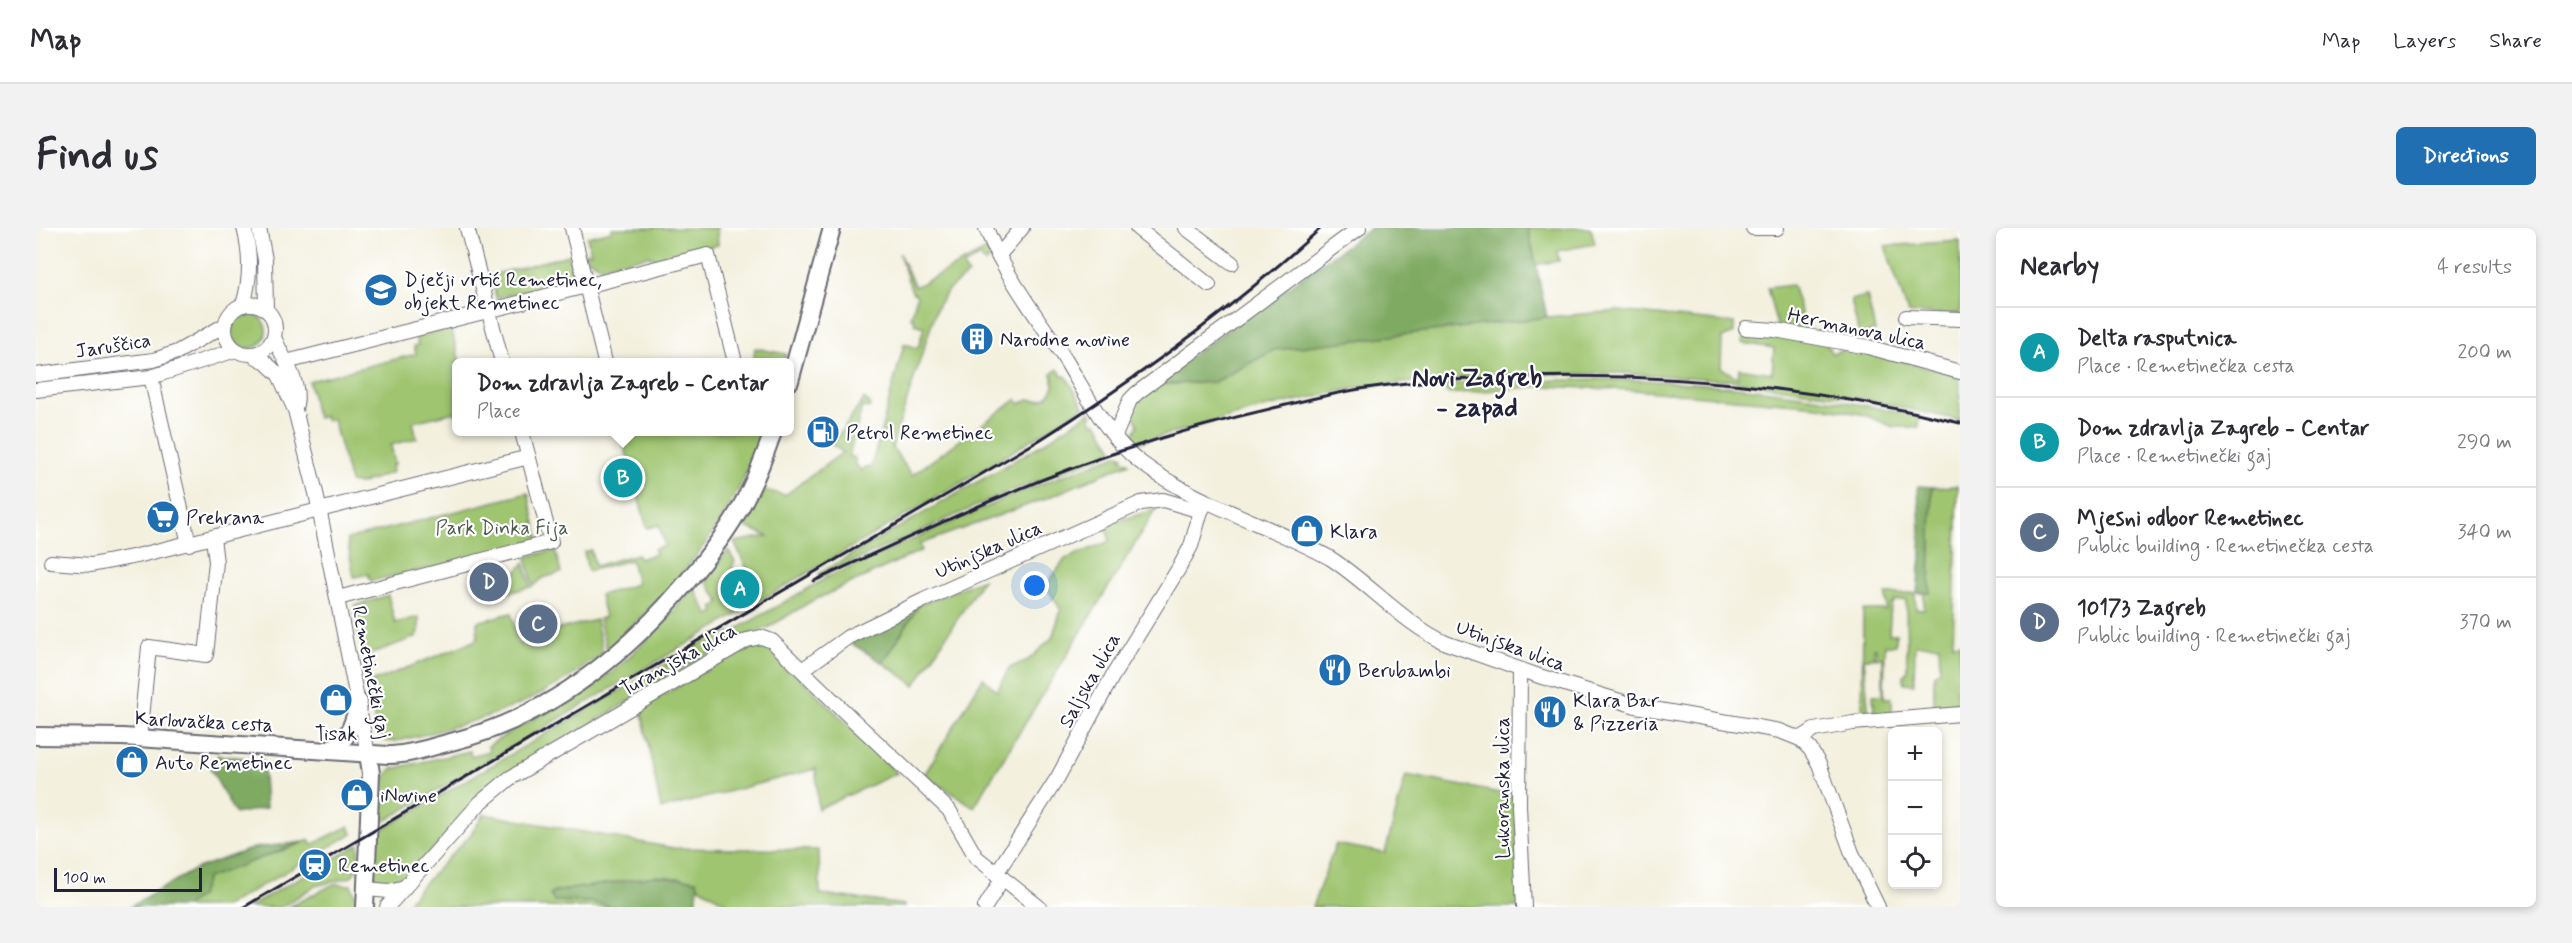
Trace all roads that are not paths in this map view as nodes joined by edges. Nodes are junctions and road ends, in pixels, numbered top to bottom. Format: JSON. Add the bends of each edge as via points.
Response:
{"nodes":[{"id":1,"x":244,"y":228,"type":"edge"},
{"id":2,"x":259,"y":228,"type":"edge"},
{"id":3,"x":467,"y":228,"type":"edge"},
{"id":4,"x":572,"y":228,"type":"edge"},
{"id":5,"x":832,"y":228,"type":"edge"},
{"id":6,"x":986,"y":228,"type":"edge"},
{"id":7,"x":1022,"y":228,"type":"edge"},
{"id":8,"x":1137,"y":228,"type":"edge"},
{"id":9,"x":1186,"y":228,"type":"edge"},
{"id":10,"x":1359,"y":228,"type":"edge"},
{"id":11,"x":1753,"y":228,"type":"edge"},
{"id":12,"x":1777,"y":228,"type":"edge"},
{"id":13,"x":998,"y":256,"type":"junction"},
{"id":14,"x":1232,"y":263,"type":"dead end"},
{"id":15,"x":586,"y":285,"type":"junction"},
{"id":16,"x":1209,"y":285,"type":"dead end"},
{"id":17,"x":243,"y":305,"type":"junction"},
{"id":18,"x":266,"y":310,"type":"junction"},
{"id":19,"x":487,"y":310,"type":"junction"},
{"id":20,"x":1906,"y":317,"type":"dead end"},
{"id":21,"x":1960,"y":319,"type":"edge"},
{"id":22,"x":225,"y":325,"type":"junction"},
{"id":23,"x":1746,"y":328,"type":"dead end"},
{"id":24,"x":274,"y":337,"type":"junction"},
{"id":25,"x":236,"y":350,"type":"junction"},
{"id":26,"x":253,"y":355,"type":"junction"},
{"id":27,"x":501,"y":358,"type":"edge"},
{"id":28,"x":604,"y":358,"type":"edge"},
{"id":29,"x":734,"y":358,"type":"edge"},
{"id":30,"x":286,"y":362,"type":"junction"},
{"id":31,"x":794,"y":363,"type":"edge"},
{"id":32,"x":1960,"y":372,"type":"edge"},
{"id":33,"x":36,"y":375,"type":"edge"},
{"id":34,"x":151,"y":377,"type":"junction"},
{"id":35,"x":36,"y":390,"type":"edge"},
{"id":36,"x":295,"y":410,"type":"junction"},
{"id":37,"x":523,"y":436,"type":"edge"},
{"id":38,"x":771,"y":436,"type":"edge"},
{"id":39,"x":1115,"y":436,"type":"junction"},
{"id":40,"x":529,"y":457,"type":"junction"},
{"id":41,"x":1204,"y":506,"type":"junction"},
{"id":42,"x":320,"y":511,"type":"junction"},
{"id":43,"x":213,"y":538,"type":"junction"},
{"id":44,"x":189,"y":544,"type":"junction"},
{"id":45,"x":51,"y":562,"type":"dead end"},
{"id":46,"x":338,"y":598,"type":"junction"},
{"id":47,"x":802,"y":670,"type":"junction"},
{"id":48,"x":1520,"y":670,"type":"junction"},
{"id":49,"x":359,"y":702,"type":"junction"},
{"id":50,"x":1960,"y":714,"type":"edge"},
{"id":51,"x":36,"y":736,"type":"edge"},
{"id":52,"x":140,"y":738,"type":"junction"},
{"id":53,"x":1800,"y":739,"type":"junction"},
{"id":54,"x":328,"y":749,"type":"junction"},
{"id":55,"x":368,"y":753,"type":"junction"},
{"id":56,"x":999,"y":876,"type":"junction"},
{"id":57,"x":405,"y":887,"type":"junction"},
{"id":58,"x":366,"y":889,"type":"junction"},
{"id":59,"x":365,"y":907,"type":"edge"},
{"id":60,"x":387,"y":907,"type":"edge"},
{"id":61,"x":985,"y":907,"type":"edge"},
{"id":62,"x":1039,"y":907,"type":"edge"},
{"id":63,"x":1524,"y":907,"type":"edge"},
{"id":64,"x":1878,"y":907,"type":"edge"}],
"edges":[{"from":1,"to":17,"type":"street","via":[[250,271]]},
{"from":2,"to":18,"type":"street","via":[[265,260]]},
{"from":3,"to":19,"type":"street"},
{"from":4,"to":15,"type":"street"},
{"from":5,"to":31,"type":"main road"},
{"from":6,"to":13,"type":"street","name":"Utinjska ulica"},
{"from":7,"to":13,"type":"street"},
{"from":8,"to":16,"type":"street"},
{"from":9,"to":14,"type":"street"},
{"from":10,"to":39,"type":"street","via":[[1137,393],[1130,400]]},
{"from":11,"to":12,"type":"street"},
{"from":13,"to":39,"type":"street","name":"Utinjska ulica"},
{"from":15,"to":19,"type":"street"},
{"from":15,"to":28,"type":"street"},
{"from":15,"to":29,"type":"street","via":[[708,255]]},
{"from":17,"to":18,"type":"street","via":[[259,305]]},
{"from":17,"to":22,"type":"street","via":[[231,312]]},
{"from":18,"to":24,"type":"street","via":[[274,322]]},
{"from":19,"to":27,"type":"street"},
{"from":19,"to":30,"type":"street"},
{"from":20,"to":21,"type":"street","name":"Hermanova ulica"},
{"from":22,"to":25,"type":"street","via":[[226,340]]},
{"from":22,"to":33,"type":"street","name":"Jaruščica","via":[[154,360]]},
{"from":23,"to":32,"type":"street","name":"Hermanova ulica","via":[[1868,347]]},
{"from":24,"to":26,"type":"street","via":[[266,349]]},
{"from":24,"to":30,"type":"street","name":"Remetinečki gaj"},
{"from":25,"to":26,"type":"street"},
{"from":25,"to":34,"type":"street","name":"Jaruščica"},
{"from":26,"to":36,"type":"street","name":"Remetinečki gaj","via":[[279,375]]},
{"from":30,"to":36,"type":"street","name":"Remetinečki gaj","via":[[297,392]]},
{"from":34,"to":35,"type":"street","name":"Jaruščica"},
{"from":34,"to":44,"type":"street","name":"Jaruščica"},
{"from":36,"to":42,"type":"street","name":"Remetinečki gaj"},
{"from":37,"to":40,"type":"street","name":"Remetinečki gaj"},
{"from":38,"to":55,"type":"main road","name":"Karlovačka cesta","via":[[745,500],[710,554],[665,607],[611,660],[554,698],[487,730],[400,755]]},
{"from":39,"to":41,"type":"street","name":"Utinjska ulica","via":[[1139,461]]},
{"from":40,"to":42,"type":"street"},
{"from":40,"to":46,"type":"street","name":"Remetinečki gaj","via":[[551,543]]},
{"from":41,"to":47,"type":"street","name":"Utinjska ulica","via":[[1163,500],[1141,503],[848,637]]},
{"from":41,"to":48,"type":"street","name":"Utinjska ulica","via":[[1330,558],[1433,637]]},
{"from":41,"to":56,"type":"street","name":"Saljska ulica","via":[[1179,568]]},
{"from":42,"to":43,"type":"street"},
{"from":42,"to":46,"type":"street","name":"Remetinečki gaj"},
{"from":43,"to":44,"type":"street"},
{"from":43,"to":52,"type":"street","via":[[216,562],[206,655],[149,647]]},
{"from":44,"to":45,"type":"street","via":[[91,565]]},
{"from":46,"to":49,"type":"street","name":"Remetinečki gaj"},
{"from":47,"to":56,"type":"street","name":"Turanjska ulica","via":[[949,810],[976,857]]},
{"from":47,"to":57,"type":"street","name":"Turanjska ulica","via":[[772,641],[747,640],[510,778],[480,803]]},
{"from":48,"to":53,"type":"street","name":"Utinjska ulica","via":[[1636,706],[1780,731]]},
{"from":48,"to":63,"type":"street","name":"Lukoranska ulica","via":[[1519,806]]},
{"from":49,"to":54,"type":"main road","via":[[347,737]]},
{"from":49,"to":55,"type":"street","name":"Remetinečki gaj"},
{"from":50,"to":53,"type":"street","via":[[1853,723],[1814,730]]},
{"from":51,"to":52,"type":"main road","name":"Karlovačka cesta"},
{"from":52,"to":54,"type":"main road","name":"Karlovačka cesta"},
{"from":53,"to":64,"type":"street","via":[[1819,764],[1852,853]]},
{"from":54,"to":55,"type":"main road","name":"Karlovačka cesta"},
{"from":55,"to":58,"type":"main road","via":[[371,773]]},
{"from":56,"to":61,"type":"street"},
{"from":56,"to":62,"type":"street","name":"Turanjska ulica"},
{"from":57,"to":58,"type":"street","via":[[389,891]]},
{"from":57,"to":60,"type":"street","name":"Turanjska ulica"},
{"from":58,"to":59,"type":"main road"}]}
